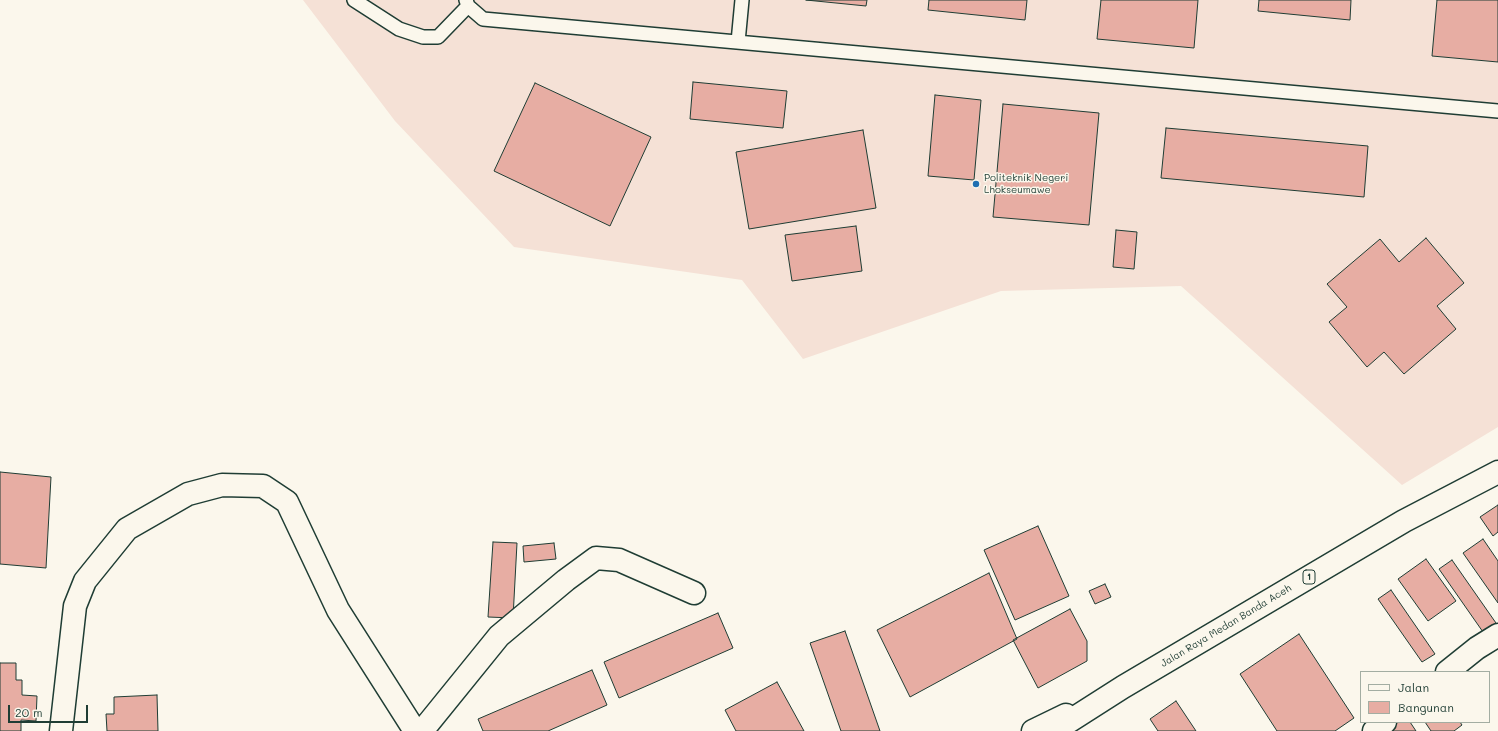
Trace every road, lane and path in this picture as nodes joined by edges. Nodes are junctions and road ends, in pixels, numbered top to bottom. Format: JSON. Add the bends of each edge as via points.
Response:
{"nodes":[{"id":1,"x":354,"y":0,"type":"edge"},
{"id":2,"x":742,"y":0,"type":"edge"},
{"id":3,"x":467,"y":3,"type":"edge"},
{"id":4,"x":738,"y":42,"type":"junction"},
{"id":5,"x":1498,"y":111,"type":"edge"},
{"id":6,"x":1498,"y":472,"type":"edge"},
{"id":7,"x":694,"y":593,"type":"dead end"},
{"id":8,"x":1498,"y":635,"type":"edge"},
{"id":9,"x":1448,"y":671,"type":"edge"},
{"id":10,"x":1123,"y":687,"type":"junction"},
{"id":11,"x":1384,"y":723,"type":"edge"},
{"id":12,"x":61,"y":731,"type":"edge"},
{"id":13,"x":416,"y":731,"type":"edge"},
{"id":14,"x":422,"y":731,"type":"edge"},
{"id":15,"x":1033,"y":731,"type":"edge"},
{"id":16,"x":1054,"y":731,"type":"edge"},
{"id":17,"x":1374,"y":731,"type":"edge"}],
"edges":[{"from":1,"to":3,"type":"lane","via":[[400,28],[423,37],[438,37]]},
{"from":2,"to":4,"type":"lane"},
{"from":3,"to":4,"type":"lane","via":[[483,19]]},
{"from":4,"to":5,"type":"lane"},
{"from":6,"to":10,"type":"main road","name":"Jalan Raya Medan Banda Aceh","number":"1","via":[[1404,521]]},
{"from":7,"to":14,"type":"main road","via":[[619,560],[596,558],[499,636]]},
{"from":8,"to":9,"type":"main road"},
{"from":10,"to":15,"type":"main road","name":"Jalan Raya Medan Banda Aceh","number":"1"},
{"from":10,"to":16,"type":"main road","name":"Jalan Raya Medan Banda Aceh","number":"1"},
{"from":11,"to":17,"type":"main road"},
{"from":12,"to":13,"type":"main road","via":[[75,606],[85,581],[127,529],[188,494],[222,485],[263,486],[286,502],[338,610]]}]}
